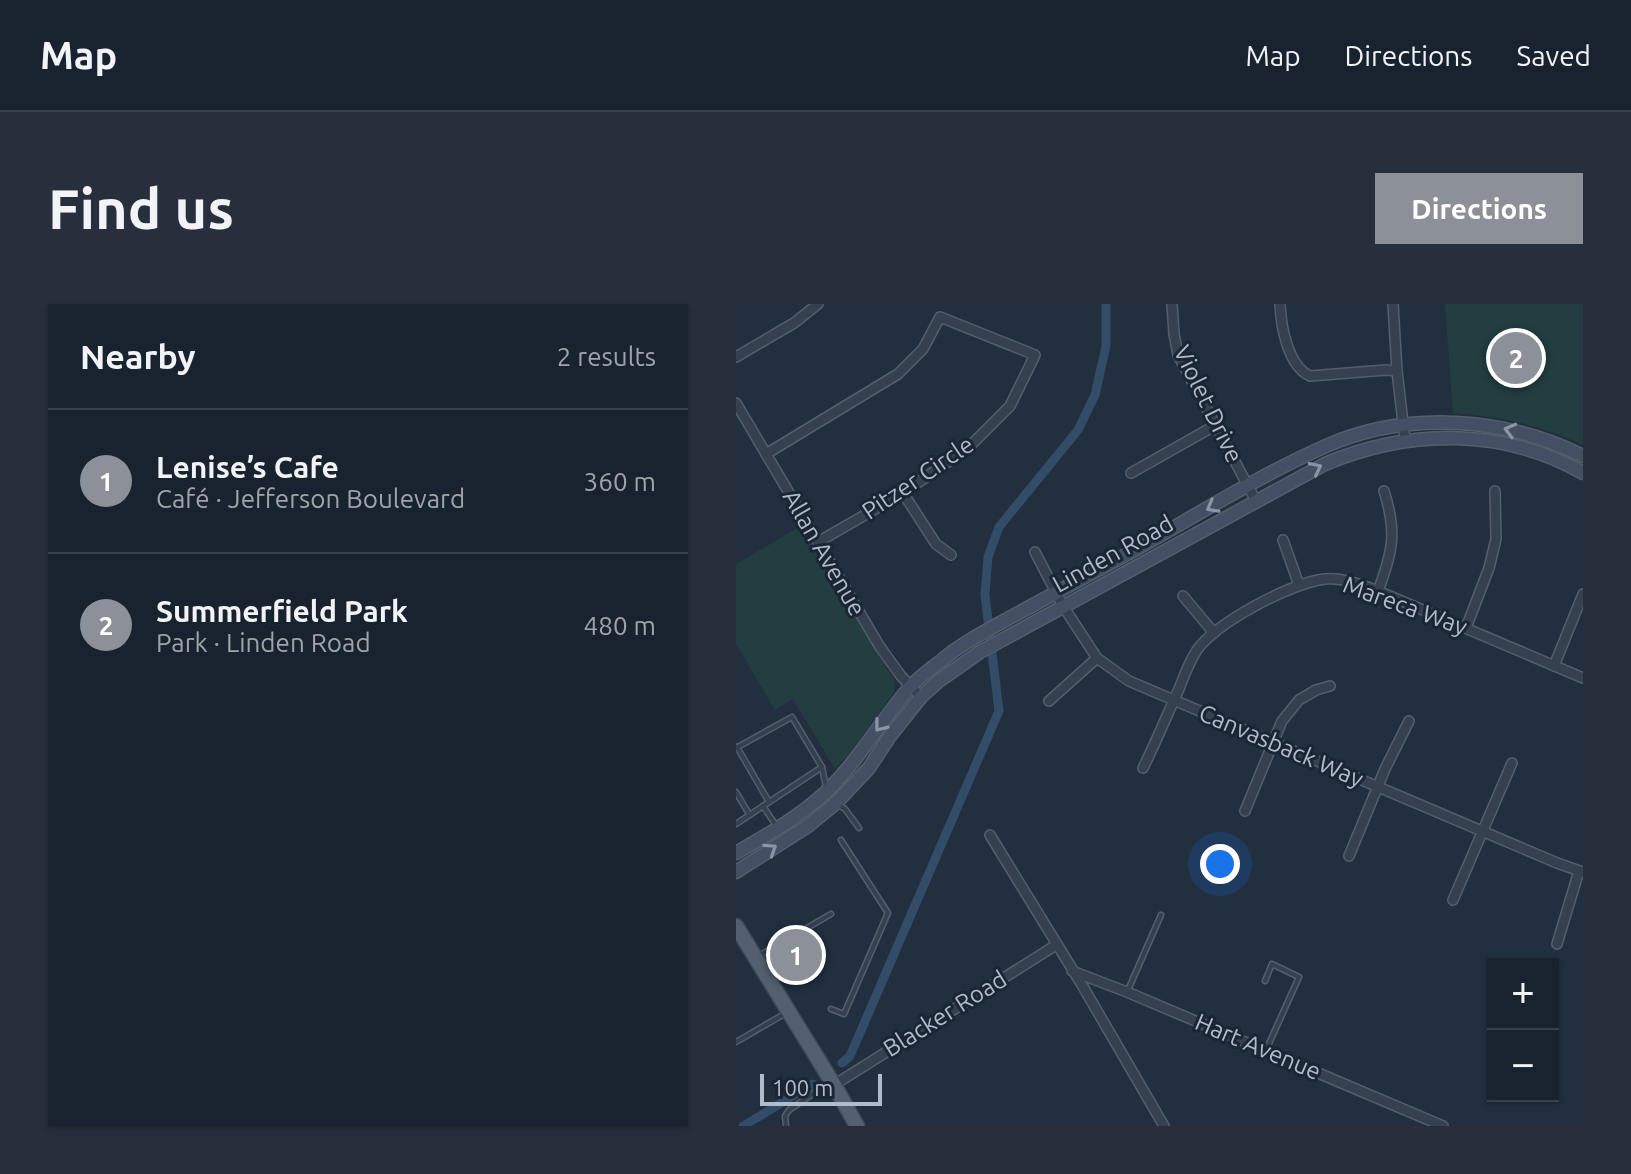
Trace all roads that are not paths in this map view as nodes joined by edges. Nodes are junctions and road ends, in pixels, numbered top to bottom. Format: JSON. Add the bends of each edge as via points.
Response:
{"nodes":[{"id":1,"x":818,"y":304,"type":"edge"},
{"id":2,"x":1172,"y":304,"type":"edge"},
{"id":3,"x":1280,"y":304,"type":"edge"},
{"id":4,"x":1393,"y":304,"type":"edge"},
{"id":5,"x":736,"y":357,"type":"edge"},
{"id":6,"x":1397,"y":371,"type":"junction"},
{"id":7,"x":736,"y":403,"type":"edge"},
{"id":8,"x":1216,"y":425,"type":"junction"},
{"id":9,"x":1403,"y":426,"type":"junction"},
{"id":10,"x":1405,"y":440,"type":"junction"},
{"id":11,"x":766,"y":454,"type":"junction"},
{"id":12,"x":1583,"y":456,"type":"edge"},
{"id":13,"x":1131,"y":473,"type":"dead end"},
{"id":14,"x":1583,"y":473,"type":"edge"},
{"id":15,"x":1249,"y":486,"type":"junction"},
{"id":16,"x":1384,"y":491,"type":"dead end"},
{"id":17,"x":1495,"y":491,"type":"dead end"},
{"id":18,"x":903,"y":493,"type":"junction"},
{"id":19,"x":1256,"y":501,"type":"junction"},
{"id":20,"x":1283,"y":540,"type":"dead end"},
{"id":21,"x":818,"y":542,"type":"junction"},
{"id":22,"x":1035,"y":552,"type":"dead end"},
{"id":23,"x":951,"y":555,"type":"dead end"},
{"id":24,"x":1299,"y":585,"type":"junction"},
{"id":25,"x":1378,"y":591,"type":"junction"},
{"id":26,"x":1056,"y":592,"type":"junction"},
{"id":27,"x":1583,"y":594,"type":"edge"},
{"id":28,"x":1183,"y":596,"type":"dead end"},
{"id":29,"x":1063,"y":606,"type":"junction"},
{"id":30,"x":1466,"y":628,"type":"junction"},
{"id":31,"x":1214,"y":633,"type":"junction"},
{"id":32,"x":1097,"y":658,"type":"junction"},
{"id":33,"x":1554,"y":666,"type":"junction"},
{"id":34,"x":1583,"y":678,"type":"edge"},
{"id":35,"x":911,"y":686,"type":"junction"},
{"id":36,"x":1330,"y":686,"type":"dead end"},
{"id":37,"x":926,"y":700,"type":"junction"},
{"id":38,"x":1174,"y":700,"type":"junction"},
{"id":39,"x":1049,"y":701,"type":"dead end"},
{"id":40,"x":1409,"y":721,"type":"dead end"},
{"id":41,"x":1274,"y":743,"type":"junction"},
{"id":42,"x":736,"y":748,"type":"edge"},
{"id":43,"x":1512,"y":763,"type":"dead end"},
{"id":44,"x":822,"y":767,"type":"junction"},
{"id":45,"x":1143,"y":768,"type":"dead end"},
{"id":46,"x":1378,"y":787,"type":"junction"},
{"id":47,"x":827,"y":791,"type":"junction"},
{"id":48,"x":736,"y":792,"type":"edge"},
{"id":49,"x":769,"y":802,"type":"junction"},
{"id":50,"x":836,"y":803,"type":"junction"},
{"id":51,"x":763,"y":806,"type":"junction"},
{"id":52,"x":1245,"y":811,"type":"dead end"},
{"id":53,"x":749,"y":815,"type":"junction"},
{"id":54,"x":736,"y":824,"type":"edge"},
{"id":55,"x":859,"y":828,"type":"dead end"},
{"id":56,"x":778,"y":829,"type":"junction"},
{"id":57,"x":1482,"y":831,"type":"junction"},
{"id":58,"x":990,"y":835,"type":"dead end"},
{"id":59,"x":841,"y":840,"type":"dead end"},
{"id":60,"x":736,"y":853,"type":"edge"},
{"id":61,"x":1349,"y":856,"type":"dead end"},
{"id":62,"x":736,"y":872,"type":"edge"},
{"id":63,"x":1581,"y":872,"type":"edge"},
{"id":64,"x":1453,"y":900,"type":"dead end"},
{"id":65,"x":831,"y":914,"type":"dead end"},
{"id":66,"x":1161,"y":915,"type":"dead end"},
{"id":67,"x":736,"y":926,"type":"edge"},
{"id":68,"x":1557,"y":944,"type":"dead end"},
{"id":69,"x":1056,"y":945,"type":"junction"},
{"id":70,"x":755,"y":958,"type":"junction"},
{"id":71,"x":1072,"y":971,"type":"junction"},
{"id":72,"x":1265,"y":981,"type":"dead end"},
{"id":73,"x":1127,"y":992,"type":"junction"},
{"id":74,"x":831,"y":1009,"type":"dead end"},
{"id":75,"x":788,"y":1012,"type":"junction"},
{"id":76,"x":736,"y":1042,"type":"edge"},
{"id":77,"x":1266,"y":1051,"type":"junction"},
{"id":78,"x":833,"y":1083,"type":"junction"},
{"id":79,"x":786,"y":1126,"type":"edge"},
{"id":80,"x":857,"y":1126,"type":"edge"},
{"id":81,"x":1164,"y":1126,"type":"edge"},
{"id":82,"x":1443,"y":1126,"type":"edge"}],
"edges":[{"from":1,"to":5,"type":"street"},
{"from":2,"to":8,"type":"street","name":"Violet Drive","via":[[1178,355]]},
{"from":3,"to":6,"type":"street","via":[[1284,336],[1301,372],[1310,376]]},
{"from":4,"to":6,"type":"street"},
{"from":6,"to":9,"type":"street"},
{"from":7,"to":11,"type":"street","name":"Allan Avenue"},
{"from":8,"to":13,"type":"street"},
{"from":8,"to":15,"type":"street","name":"Violet Drive"},
{"from":9,"to":10,"type":"street"},
{"from":12,"to":9,"type":"street","name":"Linden Road","one_way":true,"via":[[1502,428],[1469,423]]},
{"from":9,"to":15,"type":"street","name":"Linden Road","via":[[1327,446]]},
{"from":10,"to":14,"type":"street","name":"Linden Road","via":[[1484,439],[1549,457]]},
{"from":19,"to":10,"type":"street","name":"Linden Road","one_way":true,"via":[[1334,460]]},
{"from":11,"to":18,"type":"street","name":"Pitzer Circle","via":[[898,374],[923,349],[940,317],[1035,355],[1010,406],[968,448]]},
{"from":11,"to":21,"type":"street","name":"Allan Avenue"},
{"from":15,"to":19,"type":"street","name":"Violet Drive"},
{"from":15,"to":26,"type":"street","name":"Linden Road","one_way":true},
{"from":16,"to":25,"type":"street","via":[[1393,539]]},
{"from":17,"to":30,"type":"street","via":[[1496,539]]},
{"from":18,"to":21,"type":"street","name":"Pitzer Circle"},
{"from":18,"to":23,"type":"street","via":[[936,544]]},
{"from":19,"to":29,"type":"street","name":"Linden Road"},
{"from":20,"to":24,"type":"street"},
{"from":21,"to":35,"type":"street","name":"Allan Avenue","via":[[880,647]]},
{"from":22,"to":26,"type":"street","name":"Canvasback Way"},
{"from":24,"to":25,"type":"street","name":"Mareca Way","via":[[1327,578]]},
{"from":24,"to":31,"type":"street","name":"Mareca Way"},
{"from":25,"to":30,"type":"street","name":"Mareca Way"},
{"from":26,"to":29,"type":"street","name":"Canvasback Way"},
{"from":26,"to":35,"type":"street","name":"Linden Road","via":[[943,658]]},
{"from":27,"to":33,"type":"street"},
{"from":28,"to":31,"type":"street"},
{"from":29,"to":32,"type":"street","name":"Canvasback Way"},
{"from":29,"to":37,"type":"street","name":"Linden Road","via":[[980,652],[940,680]]},
{"from":30,"to":33,"type":"street","name":"Mareca Way"},
{"from":31,"to":38,"type":"street","name":"Mareca Way","via":[[1197,651]]},
{"from":32,"to":38,"type":"street","name":"Canvasback Way","via":[[1129,681]]},
{"from":32,"to":39,"type":"street"},
{"from":33,"to":34,"type":"street","name":"Mareca Way"},
{"from":35,"to":37,"type":"street","name":"Allan Avenue"},
{"from":35,"to":47,"type":"street","name":"Linden Road","one_way":true},
{"from":36,"to":41,"type":"street","via":[[1292,707]]},
{"from":37,"to":50,"type":"street","name":"Linden Road"},
{"from":38,"to":41,"type":"street","name":"Canvasback Way"},
{"from":38,"to":45,"type":"street","name":"Mareca Way"},
{"from":40,"to":46,"type":"street"},
{"from":41,"to":46,"type":"street","name":"Canvasback Way"},
{"from":41,"to":52,"type":"street"},
{"from":42,"to":44,"type":"lane","via":[[792,717]]},
{"from":42,"to":49,"type":"lane"},
{"from":43,"to":57,"type":"street"},
{"from":44,"to":47,"type":"lane"},
{"from":44,"to":49,"type":"lane"},
{"from":46,"to":57,"type":"street","name":"Canvasback Way"},
{"from":46,"to":61,"type":"street"},
{"from":47,"to":56,"type":"street","name":"Linden Road"},
{"from":48,"to":53,"type":"lane"},
{"from":49,"to":51,"type":"lane"},
{"from":50,"to":55,"type":"lane"},
{"from":62,"to":50,"type":"street","name":"Linden Road","one_way":true},
{"from":51,"to":53,"type":"lane"},
{"from":51,"to":56,"type":"lane"},
{"from":53,"to":54,"type":"lane"},
{"from":56,"to":60,"type":"street","name":"Linden Road"},
{"from":57,"to":63,"type":"street","name":"Canvasback Way"},
{"from":57,"to":64,"type":"street"},
{"from":58,"to":69,"type":"street"},
{"from":59,"to":74,"type":"lane","via":[[888,913],[844,1014]]},
{"from":63,"to":68,"type":"street"},
{"from":65,"to":70,"type":"lane"},
{"from":66,"to":73,"type":"lane"},
{"from":67,"to":70,"type":"main road"},
{"from":69,"to":71,"type":"street"},
{"from":69,"to":78,"type":"street","name":"Blacker Road"},
{"from":70,"to":75,"type":"main road"},
{"from":71,"to":73,"type":"street","name":"Hart Avenue"},
{"from":71,"to":81,"type":"street"},
{"from":72,"to":77,"type":"lane","via":[[1272,964],[1299,977]]},
{"from":73,"to":77,"type":"street","name":"Hart Avenue"},
{"from":75,"to":76,"type":"lane"},
{"from":75,"to":78,"type":"main road"},
{"from":77,"to":82,"type":"street","name":"Hart Avenue"},
{"from":78,"to":79,"type":"lane","via":[[789,1110]]},
{"from":78,"to":80,"type":"main road"}]}
